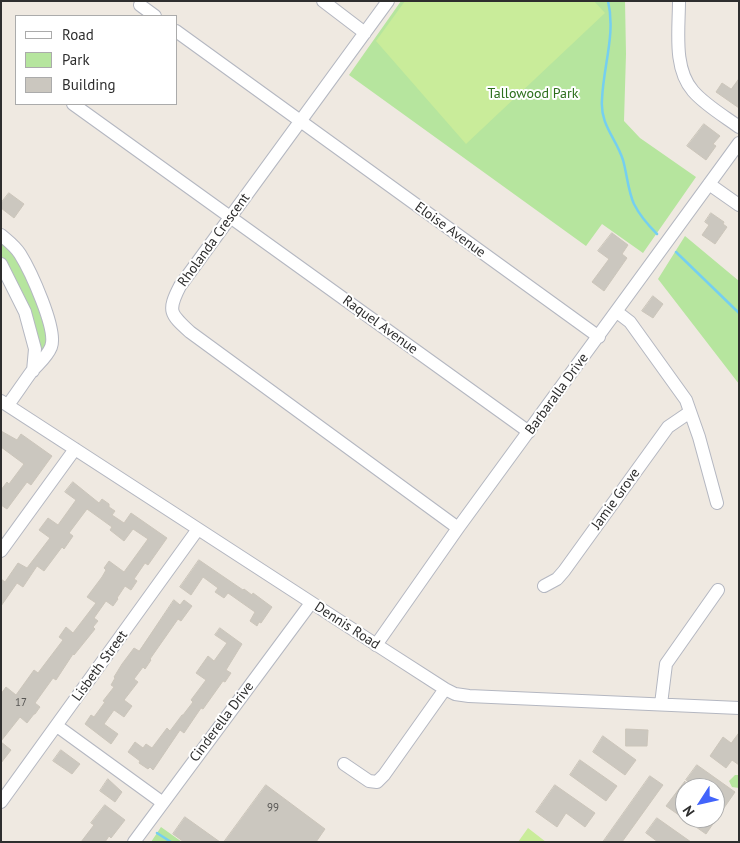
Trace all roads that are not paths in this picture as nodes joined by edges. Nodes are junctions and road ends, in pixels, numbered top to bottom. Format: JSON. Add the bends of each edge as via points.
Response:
{"nodes":[{"id":1,"x":323,"y":1,"type":"edge"},
{"id":2,"x":388,"y":1,"type":"edge"},
{"id":3,"x":679,"y":1,"type":"edge"},
{"id":4,"x":140,"y":5,"type":"dead end"},
{"id":5,"x":154,"y":15,"type":"edge"},
{"id":6,"x":178,"y":33,"type":"edge"},
{"id":7,"x":365,"y":33,"type":"junction"},
{"id":8,"x":73,"y":105,"type":"edge"},
{"id":9,"x":301,"y":122,"type":"junction"},
{"id":10,"x":739,"y":126,"type":"edge"},
{"id":11,"x":739,"y":143,"type":"edge"},
{"id":12,"x":709,"y":184,"type":"junction"},
{"id":13,"x":739,"y":205,"type":"edge"},
{"id":14,"x":231,"y":217,"type":"junction"},
{"id":15,"x":1,"y":235,"type":"edge"},
{"id":16,"x":1,"y":264,"type":"edge"},
{"id":17,"x":617,"y":312,"type":"junction"},
{"id":18,"x":599,"y":337,"type":"junction"},
{"id":19,"x":33,"y":371,"type":"junction"},
{"id":20,"x":4,"y":403,"type":"edge"},
{"id":21,"x":690,"y":412,"type":"junction"},
{"id":22,"x":529,"y":432,"type":"junction"},
{"id":23,"x":75,"y":449,"type":"junction"},
{"id":24,"x":717,"y":503,"type":"dead end"},
{"id":25,"x":458,"y":528,"type":"junction"},
{"id":26,"x":198,"y":529,"type":"junction"},
{"id":27,"x":1,"y":551,"type":"edge"},
{"id":28,"x":544,"y":586,"type":"dead end"},
{"id":29,"x":718,"y":590,"type":"dead end"},
{"id":30,"x":311,"y":603,"type":"junction"},
{"id":31,"x":376,"y":645,"type":"junction"},
{"id":32,"x":445,"y":689,"type":"junction"},
{"id":33,"x":661,"y":704,"type":"junction"},
{"id":34,"x":739,"y":708,"type":"edge"},
{"id":35,"x":57,"y":726,"type":"junction"},
{"id":36,"x":344,"y":764,"type":"dead end"},
{"id":37,"x":1,"y":802,"type":"edge"},
{"id":38,"x":163,"y":802,"type":"junction"},
{"id":39,"x":134,"y":842,"type":"edge"}],
"edges":[{"from":1,"to":7,"type":"street"},
{"from":2,"to":7,"type":"street","name":"Rholanda Crescent"},
{"from":3,"to":10,"type":"street","via":[[682,72],[692,90]]},
{"from":4,"to":5,"type":"street"},
{"from":6,"to":9,"type":"street","name":"Eloise Avenue"},
{"from":7,"to":9,"type":"street","name":"Rholanda Crescent"},
{"from":8,"to":14,"type":"street","name":"Raquel Avenue"},
{"from":9,"to":14,"type":"street","name":"Rholanda Crescent"},
{"from":9,"to":18,"type":"street","name":"Eloise Avenue"},
{"from":11,"to":12,"type":"street","name":"Barbaralla Drive"},
{"from":12,"to":13,"type":"street"},
{"from":12,"to":17,"type":"street","name":"Barbaralla Drive"},
{"from":14,"to":22,"type":"street","name":"Raquel Avenue"},
{"from":14,"to":25,"type":"street","name":"Rholanda Crescent","via":[[180,286],[171,310],[177,321]]},
{"from":15,"to":19,"type":"street","via":[[21,256],[46,311],[52,334],[51,347]]},
{"from":16,"to":19,"type":"street","via":[[25,312],[35,349]]},
{"from":17,"to":18,"type":"street","name":"Barbaralla Drive"},
{"from":17,"to":21,"type":"street","via":[[630,322],[686,400]]},
{"from":18,"to":22,"type":"street","name":"Barbaralla Drive"},
{"from":19,"to":20,"type":"street"},
{"from":20,"to":23,"type":"street","name":"Dennis Road"},
{"from":21,"to":24,"type":"street"},
{"from":21,"to":28,"type":"street","name":"Jamie Grove","via":[[668,427],[564,572]]},
{"from":22,"to":25,"type":"street","name":"Barbaralla Drive"},
{"from":23,"to":26,"type":"street","name":"Dennis Road"},
{"from":23,"to":27,"type":"street"},
{"from":25,"to":31,"type":"street","name":"Barbaralla Drive"},
{"from":26,"to":30,"type":"street","name":"Dennis Road"},
{"from":26,"to":35,"type":"street","name":"Lisbeth Street"},
{"from":29,"to":33,"type":"street","via":[[666,664]]},
{"from":30,"to":31,"type":"street","name":"Dennis Road"},
{"from":30,"to":38,"type":"street","name":"Cinderella Drive"},
{"from":31,"to":32,"type":"street","name":"Dennis Road"},
{"from":32,"to":33,"type":"street","name":"Dennis Road","via":[[469,696]]},
{"from":32,"to":36,"type":"street","via":[[377,782],[369,781]]},
{"from":33,"to":34,"type":"street","name":"Dennis Road"},
{"from":35,"to":37,"type":"street","name":"Lisbeth Street"},
{"from":35,"to":38,"type":"street"},
{"from":38,"to":39,"type":"street","name":"Cinderella Drive"}]}
